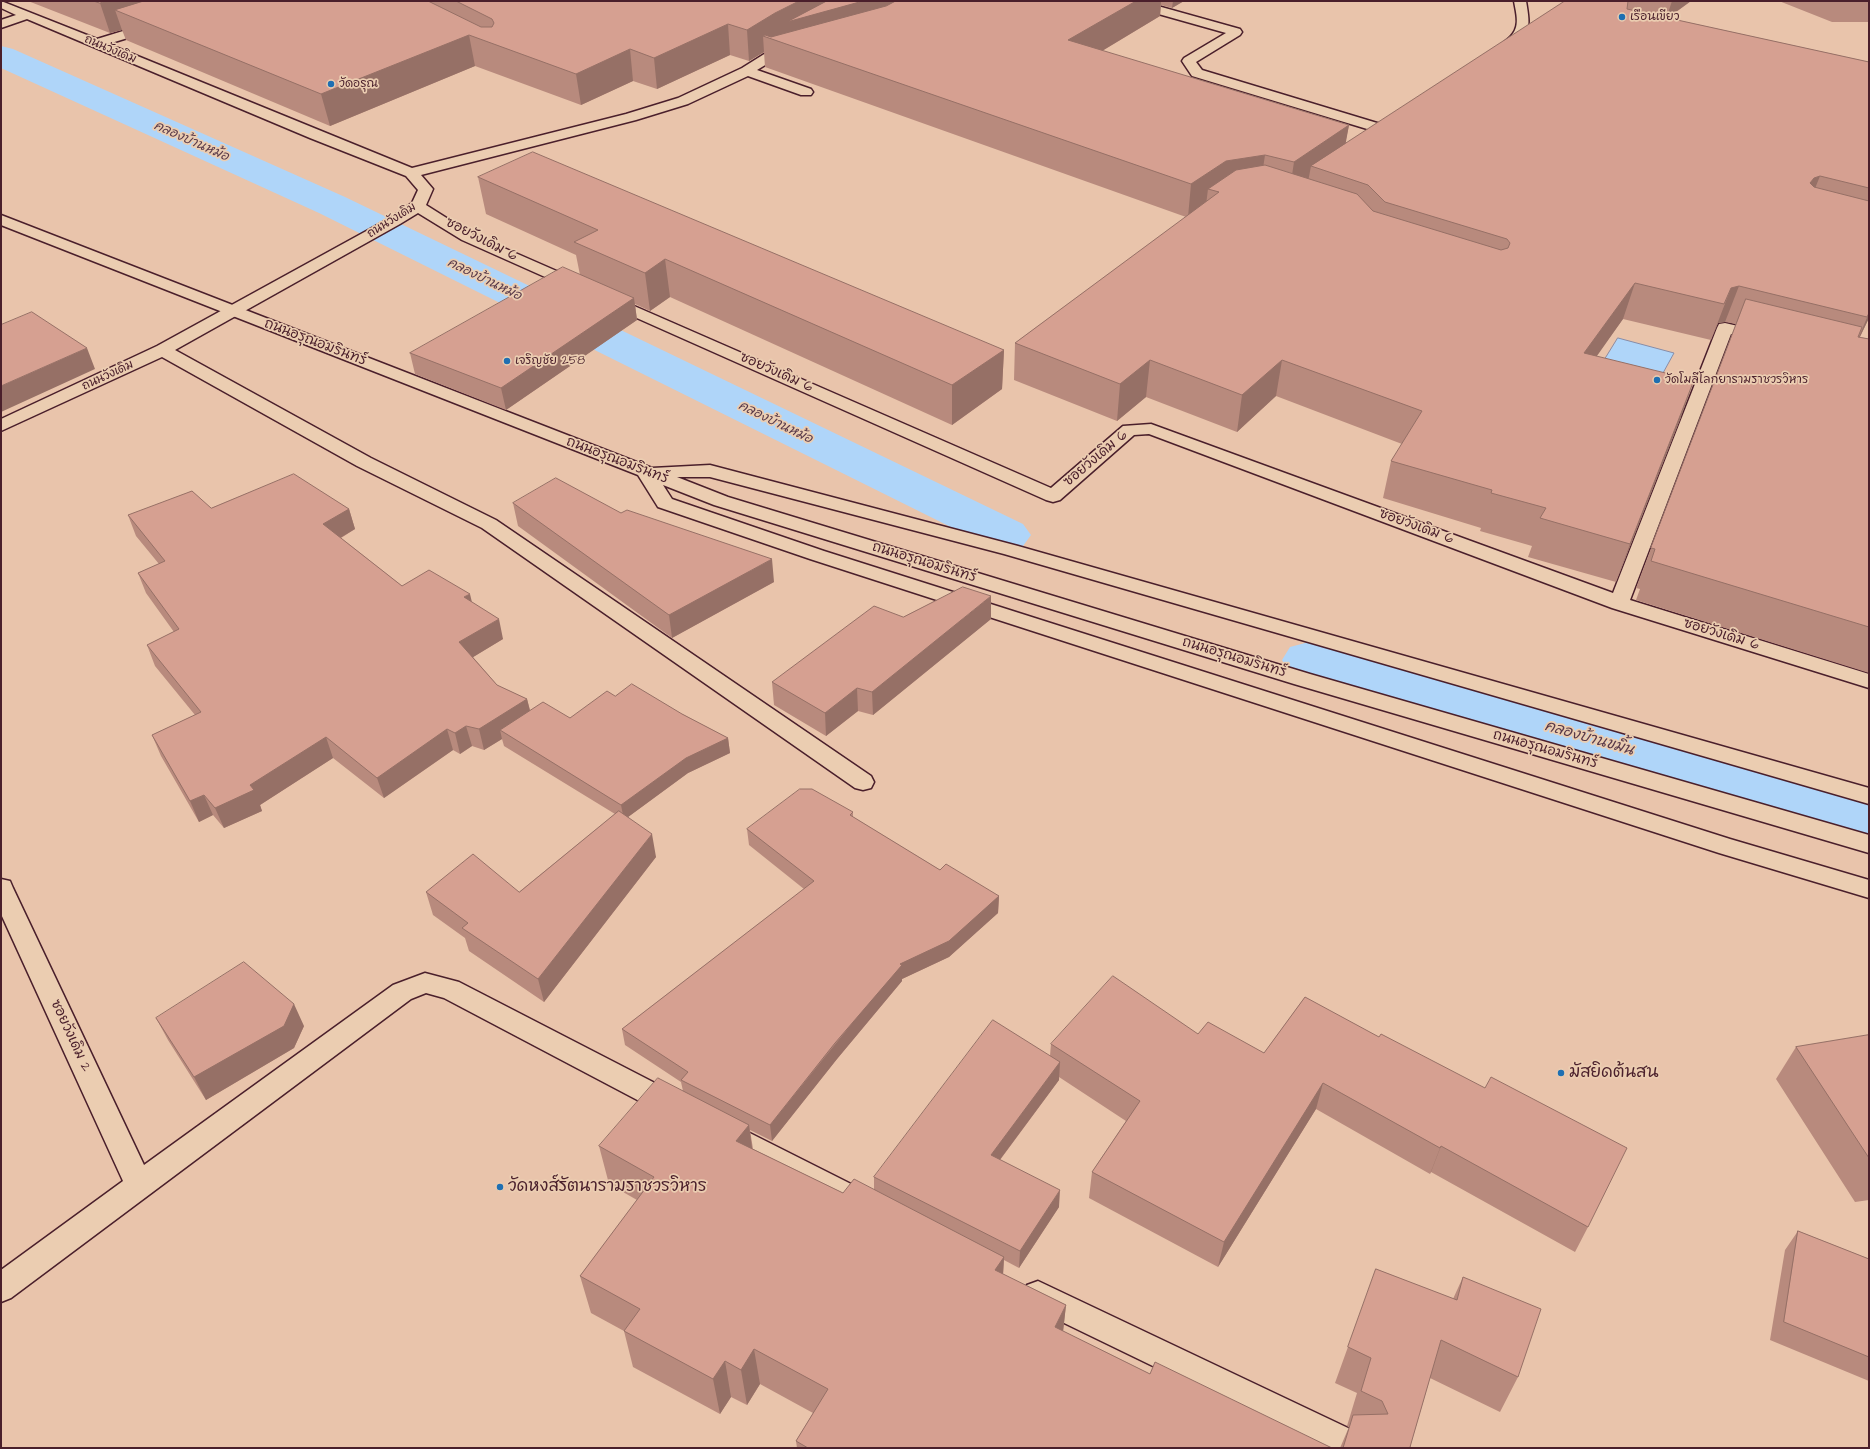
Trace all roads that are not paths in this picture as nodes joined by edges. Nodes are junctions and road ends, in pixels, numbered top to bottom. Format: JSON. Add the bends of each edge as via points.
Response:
{"nodes":[{"id":1,"x":1127,"y":1,"type":"edge"},
{"id":2,"x":1520,"y":1,"type":"edge"},
{"id":3,"x":1,"y":4,"type":"edge"},
{"id":4,"x":27,"y":15,"type":"junction"},
{"id":5,"x":168,"y":21,"type":"edge"},
{"id":6,"x":1,"y":24,"type":"edge"},
{"id":7,"x":803,"y":37,"type":"edge"},
{"id":8,"x":95,"y":44,"type":"junction"},
{"id":9,"x":1494,"y":57,"type":"edge"},
{"id":10,"x":792,"y":58,"type":"edge"},
{"id":11,"x":747,"y":71,"type":"junction"},
{"id":12,"x":806,"y":92,"type":"edge"},
{"id":13,"x":1405,"y":123,"type":"edge"},
{"id":14,"x":1392,"y":132,"type":"junction"},
{"id":15,"x":1379,"y":141,"type":"edge"},
{"id":16,"x":412,"y":173,"type":"junction"},
{"id":17,"x":418,"y":206,"type":"junction"},
{"id":18,"x":1,"y":220,"type":"edge"},
{"id":19,"x":232,"y":311,"type":"junction"},
{"id":20,"x":1778,"y":341,"type":"edge"},
{"id":21,"x":163,"y":350,"type":"junction"},
{"id":22,"x":1,"y":426,"type":"edge"},
{"id":23,"x":646,"y":473,"type":"junction"},
{"id":24,"x":1619,"y":603,"type":"junction"},
{"id":25,"x":1869,"y":681,"type":"edge"},
{"id":26,"x":863,"y":782,"type":"dead end"},
{"id":27,"x":1869,"y":796,"type":"edge"},
{"id":28,"x":1869,"y":844,"type":"edge"},
{"id":29,"x":1,"y":888,"type":"edge"},
{"id":30,"x":1869,"y":889,"type":"edge"},
{"id":31,"x":139,"y":1185,"type":"junction"},
{"id":32,"x":864,"y":1205,"type":"edge"},
{"id":33,"x":1019,"y":1286,"type":"edge"},
{"id":34,"x":1,"y":1288,"type":"edge"},
{"id":35,"x":1356,"y":1448,"type":"edge"}],
"edges":[{"from":1,"to":14,"type":"street","via":[[1236,32],[1188,62],[1197,73]]},
{"from":2,"to":9,"type":"street","via":[[1524,27],[1522,32],[1519,38]]},
{"from":3,"to":4,"type":"street","name":"ถนนวังเดิม"},
{"from":4,"to":6,"type":"street"},
{"from":4,"to":8,"type":"street","name":"ถนนวังเดิม"},
{"from":5,"to":8,"type":"street"},
{"from":7,"to":11,"type":"street"},
{"from":8,"to":16,"type":"street","name":"ถนนวังเดิม"},
{"from":10,"to":11,"type":"street"},
{"from":11,"to":12,"type":"street"},
{"from":11,"to":16,"type":"street","via":[[683,101],[632,117]]},
{"from":13,"to":14,"type":"street"},
{"from":14,"to":15,"type":"street"},
{"from":16,"to":17,"type":"street","name":"ถนนวังเดิม","via":[[426,189]]},
{"from":17,"to":19,"type":"street","name":"ถนนวังเดิม"},
{"from":17,"to":24,"type":"street","name":"ซอยวังเดิม 6","via":[[467,237],[1053,496],[1129,430],[1151,428]]},
{"from":18,"to":19,"type":"street","name":"ถนนอรุณอมรินทร์"},
{"from":19,"to":21,"type":"street","name":"ถนนวังเดิม"},
{"from":19,"to":23,"type":"street","name":"ถนนอรุณอมรินทร์"},
{"from":20,"to":24,"type":"street","via":[[1725,328]]},
{"from":21,"to":22,"type":"street","name":"ถนนวังเดิม"},
{"from":21,"to":26,"type":"street","via":[[364,462],[489,524]]},
{"from":23,"to":27,"type":"street","via":[[710,471],[1010,550]]},
{"from":23,"to":28,"type":"street","name":"ถนนอรุณอมรินทร์","via":[[721,501],[1302,679]]},
{"from":23,"to":30,"type":"street","via":[[665,503],[802,550],[1712,842]]},
{"from":24,"to":25,"type":"street","name":"ซอยวังเดิม 6"},
{"from":29,"to":31,"type":"street","name":"ซอยวังเดิม 2"},
{"from":31,"to":32,"type":"street","via":[[402,992],[425,982],[450,989]]},
{"from":31,"to":34,"type":"street"},
{"from":33,"to":35,"type":"street"}]}
